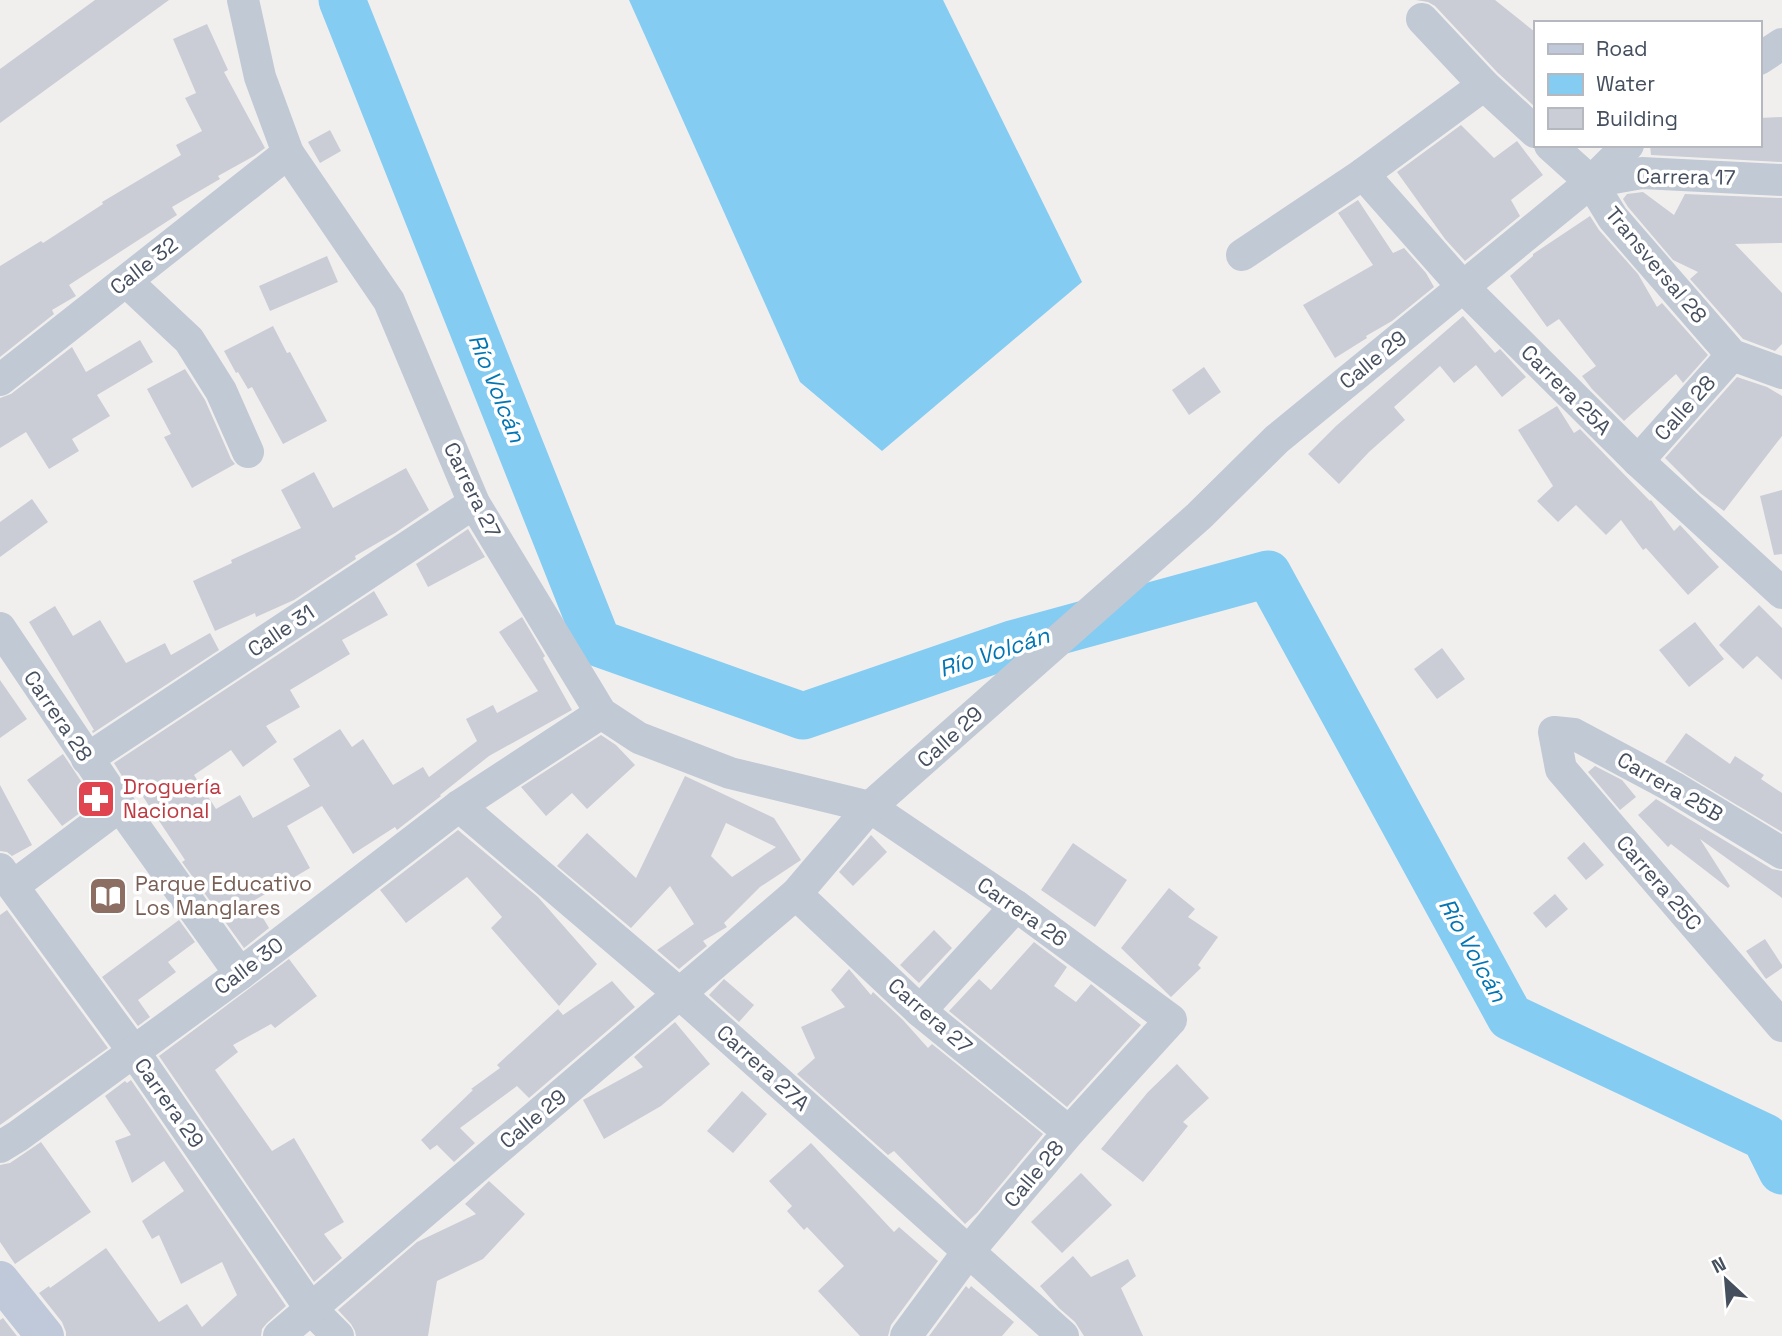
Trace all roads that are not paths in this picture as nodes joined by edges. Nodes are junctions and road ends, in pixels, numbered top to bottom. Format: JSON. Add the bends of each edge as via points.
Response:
{"nodes":[{"id":1,"x":243,"y":0,"type":"edge"},
{"id":2,"x":1422,"y":19,"type":"dead end"},
{"id":3,"x":1782,"y":44,"type":"edge"},
{"id":4,"x":1761,"y":57,"type":"edge"},
{"id":5,"x":1484,"y":85,"type":"junction"},
{"id":6,"x":1534,"y":131,"type":"edge"},
{"id":7,"x":1552,"y":147,"type":"edge"},
{"id":8,"x":1626,"y":147,"type":"edge"},
{"id":9,"x":288,"y":153,"type":"junction"},
{"id":10,"x":1363,"y":174,"type":"junction"},
{"id":11,"x":1782,"y":180,"type":"edge"},
{"id":12,"x":1591,"y":183,"type":"junction"},
{"id":13,"x":1242,"y":255,"type":"dead end"},
{"id":14,"x":126,"y":281,"type":"junction"},
{"id":15,"x":1463,"y":287,"type":"junction"},
{"id":16,"x":1732,"y":355,"type":"junction"},
{"id":17,"x":1782,"y":373,"type":"edge"},
{"id":18,"x":0,"y":380,"type":"edge"},
{"id":19,"x":248,"y":452,"type":"dead end"},
{"id":20,"x":1638,"y":460,"type":"junction"},
{"id":21,"x":474,"y":503,"type":"junction"},
{"id":22,"x":1777,"y":584,"type":"edge"},
{"id":23,"x":0,"y":628,"type":"edge"},
{"id":24,"x":601,"y":713,"type":"junction"},
{"id":25,"x":1554,"y":732,"type":"joint"},
{"id":26,"x":87,"y":759,"type":"junction"},
{"id":27,"x":120,"y":806,"type":"junction"},
{"id":28,"x":459,"y":806,"type":"junction"},
{"id":29,"x":870,"y":807,"type":"junction"},
{"id":30,"x":1782,"y":853,"type":"edge"},
{"id":31,"x":6,"y":878,"type":"edge"},
{"id":32,"x":796,"y":894,"type":"junction"},
{"id":33,"x":1016,"y":906,"type":"junction"},
{"id":34,"x":240,"y":974,"type":"junction"},
{"id":35,"x":680,"y":993,"type":"junction"},
{"id":36,"x":920,"y":1011,"type":"junction"},
{"id":37,"x":1171,"y":1020,"type":"joint"},
{"id":38,"x":1782,"y":1026,"type":"edge"},
{"id":39,"x":134,"y":1052,"type":"junction"},
{"id":40,"x":1069,"y":1132,"type":"junction"},
{"id":41,"x":0,"y":1147,"type":"edge"},
{"id":42,"x":968,"y":1252,"type":"junction"},
{"id":43,"x":0,"y":1280,"type":"edge"},
{"id":44,"x":310,"y":1308,"type":"junction"},
{"id":45,"x":45,"y":1336,"type":"edge"},
{"id":46,"x":279,"y":1336,"type":"edge"},
{"id":47,"x":338,"y":1336,"type":"edge"},
{"id":48,"x":906,"y":1336,"type":"edge"},
{"id":49,"x":1063,"y":1336,"type":"edge"}],
"edges":[{"from":1,"to":9,"type":"street","name":"Carrera 27","via":[[260,77]]},
{"from":2,"to":5,"type":"street"},
{"from":3,"to":4,"type":"street"},
{"from":5,"to":6,"type":"street"},
{"from":5,"to":10,"type":"street"},
{"from":7,"to":12,"type":"street","name":"Transversal 28"},
{"from":8,"to":12,"type":"street","name":"Calle 29"},
{"from":9,"to":14,"type":"street","name":"Calle 32"},
{"from":9,"to":21,"type":"street","name":"Carrera 27","via":[[389,301]]},
{"from":10,"to":13,"type":"street"},
{"from":10,"to":15,"type":"street","name":"Carrera 25A"},
{"from":11,"to":12,"type":"street","name":"Carrera 17","via":[[1642,173]]},
{"from":12,"to":15,"type":"street","name":"Calle 29"},
{"from":12,"to":16,"type":"street","name":"Transversal 28","via":[[1613,218]]},
{"from":14,"to":18,"type":"street","name":"Calle 32"},
{"from":14,"to":19,"type":"street","via":[[189,340],[221,391]]},
{"from":15,"to":20,"type":"street","name":"Carrera 25A"},
{"from":15,"to":29,"type":"street","name":"Calle 29","via":[[1277,439],[1199,516]]},
{"from":16,"to":17,"type":"street"},
{"from":16,"to":20,"type":"street","name":"Calle 28"},
{"from":20,"to":22,"type":"street","name":"Carrera 25A"},
{"from":21,"to":24,"type":"street","name":"Carrera 27"},
{"from":21,"to":26,"type":"street","name":"Calle 31"},
{"from":23,"to":26,"type":"street","name":"Carrera 28"},
{"from":24,"to":28,"type":"street","name":"Calle 30"},
{"from":24,"to":29,"type":"street","name":"Carrera 27","via":[[639,738],[730,773]]},
{"from":25,"to":30,"type":"street","name":"Carrera 25B","via":[[1574,734]]},
{"from":25,"to":38,"type":"street","name":"Carrera 25C","via":[[1561,769]]},
{"from":26,"to":27,"type":"street","name":"Carrera 28"},
{"from":27,"to":31,"type":"street"},
{"from":27,"to":34,"type":"street","name":"Carrera 28"},
{"from":28,"to":34,"type":"street","name":"Calle 30"},
{"from":28,"to":35,"type":"street","name":"Carrera 27A"},
{"from":29,"to":32,"type":"street","name":"Calle 29"},
{"from":29,"to":33,"type":"street","name":"Carrera 26"},
{"from":31,"to":39,"type":"street","name":"Carrera 29"},
{"from":32,"to":35,"type":"street","name":"Calle 29"},
{"from":32,"to":36,"type":"street","name":"Carrera 27"},
{"from":33,"to":36,"type":"street"},
{"from":33,"to":37,"type":"street","name":"Carrera 26"},
{"from":34,"to":39,"type":"street","name":"Calle 30"},
{"from":35,"to":42,"type":"street","name":"Carrera 27A"},
{"from":35,"to":44,"type":"street","name":"Calle 29"},
{"from":36,"to":40,"type":"street","name":"Carrera 27"},
{"from":37,"to":40,"type":"street","name":"Calle 28"},
{"from":39,"to":41,"type":"street","name":"Calle 30"},
{"from":39,"to":44,"type":"street","name":"Carrera 29"},
{"from":40,"to":42,"type":"street","name":"Calle 28"},
{"from":42,"to":48,"type":"street","name":"Calle 28"},
{"from":42,"to":49,"type":"street","name":"Carrera 27A"},
{"from":43,"to":45,"type":"main road"},
{"from":44,"to":46,"type":"street","name":"Calle 29"},
{"from":44,"to":47,"type":"street","name":"Carrera 29"}]}
